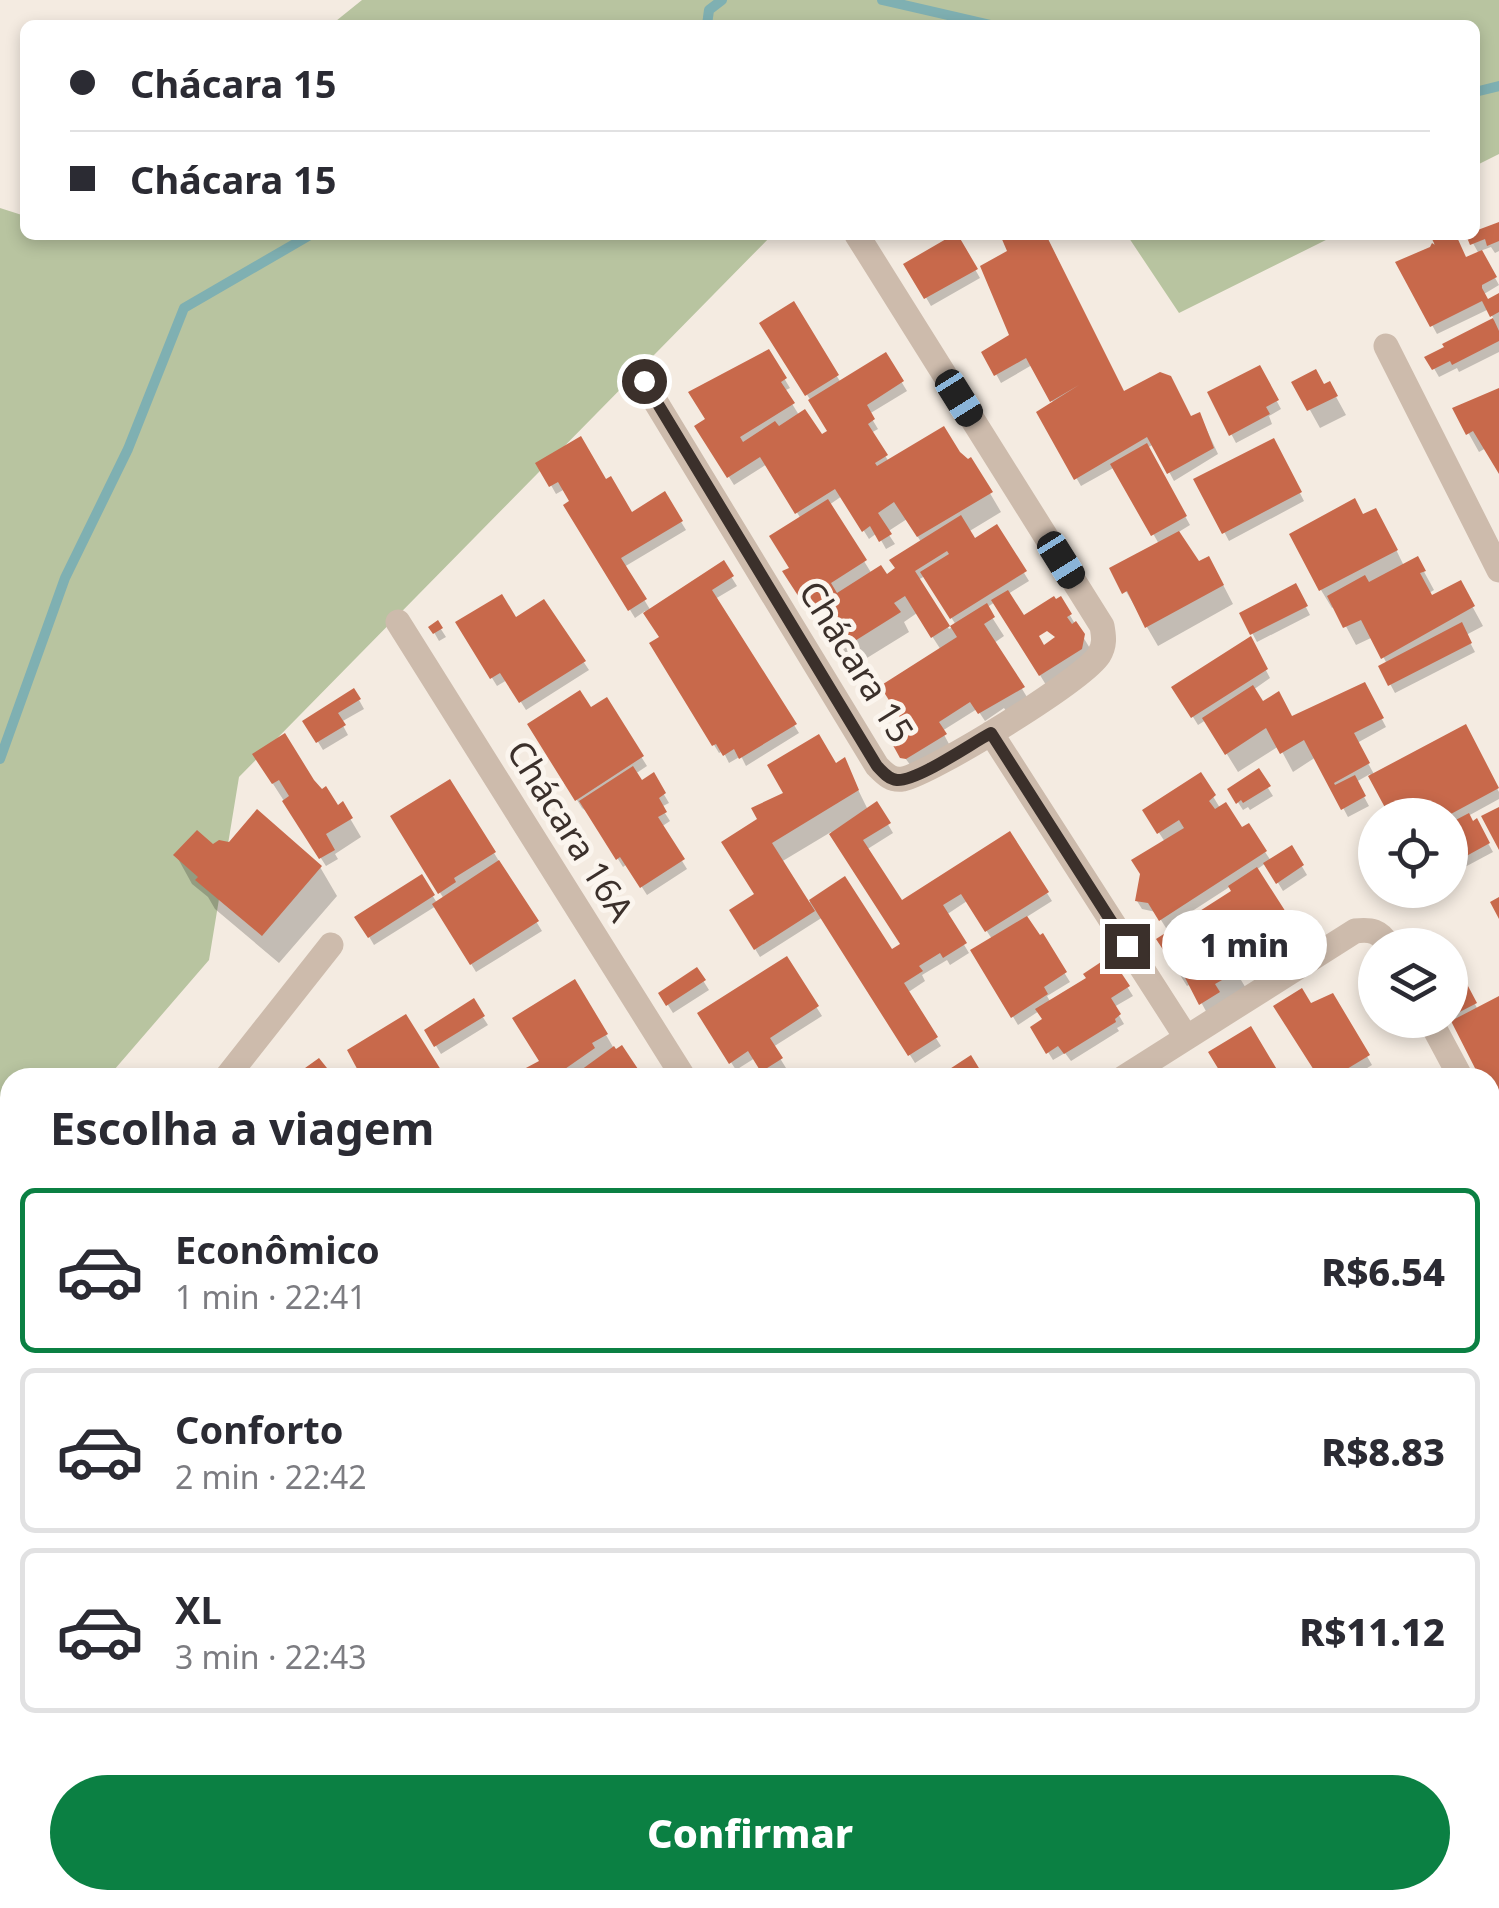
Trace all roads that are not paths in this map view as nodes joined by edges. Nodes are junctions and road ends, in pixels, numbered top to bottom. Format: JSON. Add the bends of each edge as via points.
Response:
{"nodes":[{"id":1,"x":861,"y":240,"type":"edge"},
{"id":2,"x":1386,"y":346,"type":"dead end"},
{"id":3,"x":644,"y":381,"type":"dead end"},
{"id":4,"x":1499,"y":570,"type":"edge"},
{"id":5,"x":398,"y":622,"type":"dead end"},
{"id":6,"x":991,"y":733,"type":"junction"},
{"id":7,"x":1358,"y":931,"type":"edge"},
{"id":8,"x":331,"y":945,"type":"dead end"},
{"id":9,"x":1186,"y":1037,"type":"junction"},
{"id":10,"x":1440,"y":1038,"type":"edge"},
{"id":11,"x":234,"y":1068,"type":"edge"},
{"id":12,"x":678,"y":1068,"type":"edge"},
{"id":13,"x":1138,"y":1068,"type":"edge"},
{"id":14,"x":1456,"y":1068,"type":"edge"}],
"edges":[{"from":1,"to":6,"type":"street","name":"Chácara 15","via":[[1102,626],[1102,651],[1091,666]]},
{"from":2,"to":4,"type":"street"},
{"from":3,"to":6,"type":"street","name":"Chácara 15","via":[[877,766],[890,778],[914,776]]},
{"from":5,"to":12,"type":"street","name":"Chácara 16A"},
{"from":6,"to":9,"type":"street"},
{"from":7,"to":9,"type":"street"},
{"from":8,"to":11,"type":"street"},
{"from":9,"to":13,"type":"street"},
{"from":10,"to":14,"type":"street"}]}
